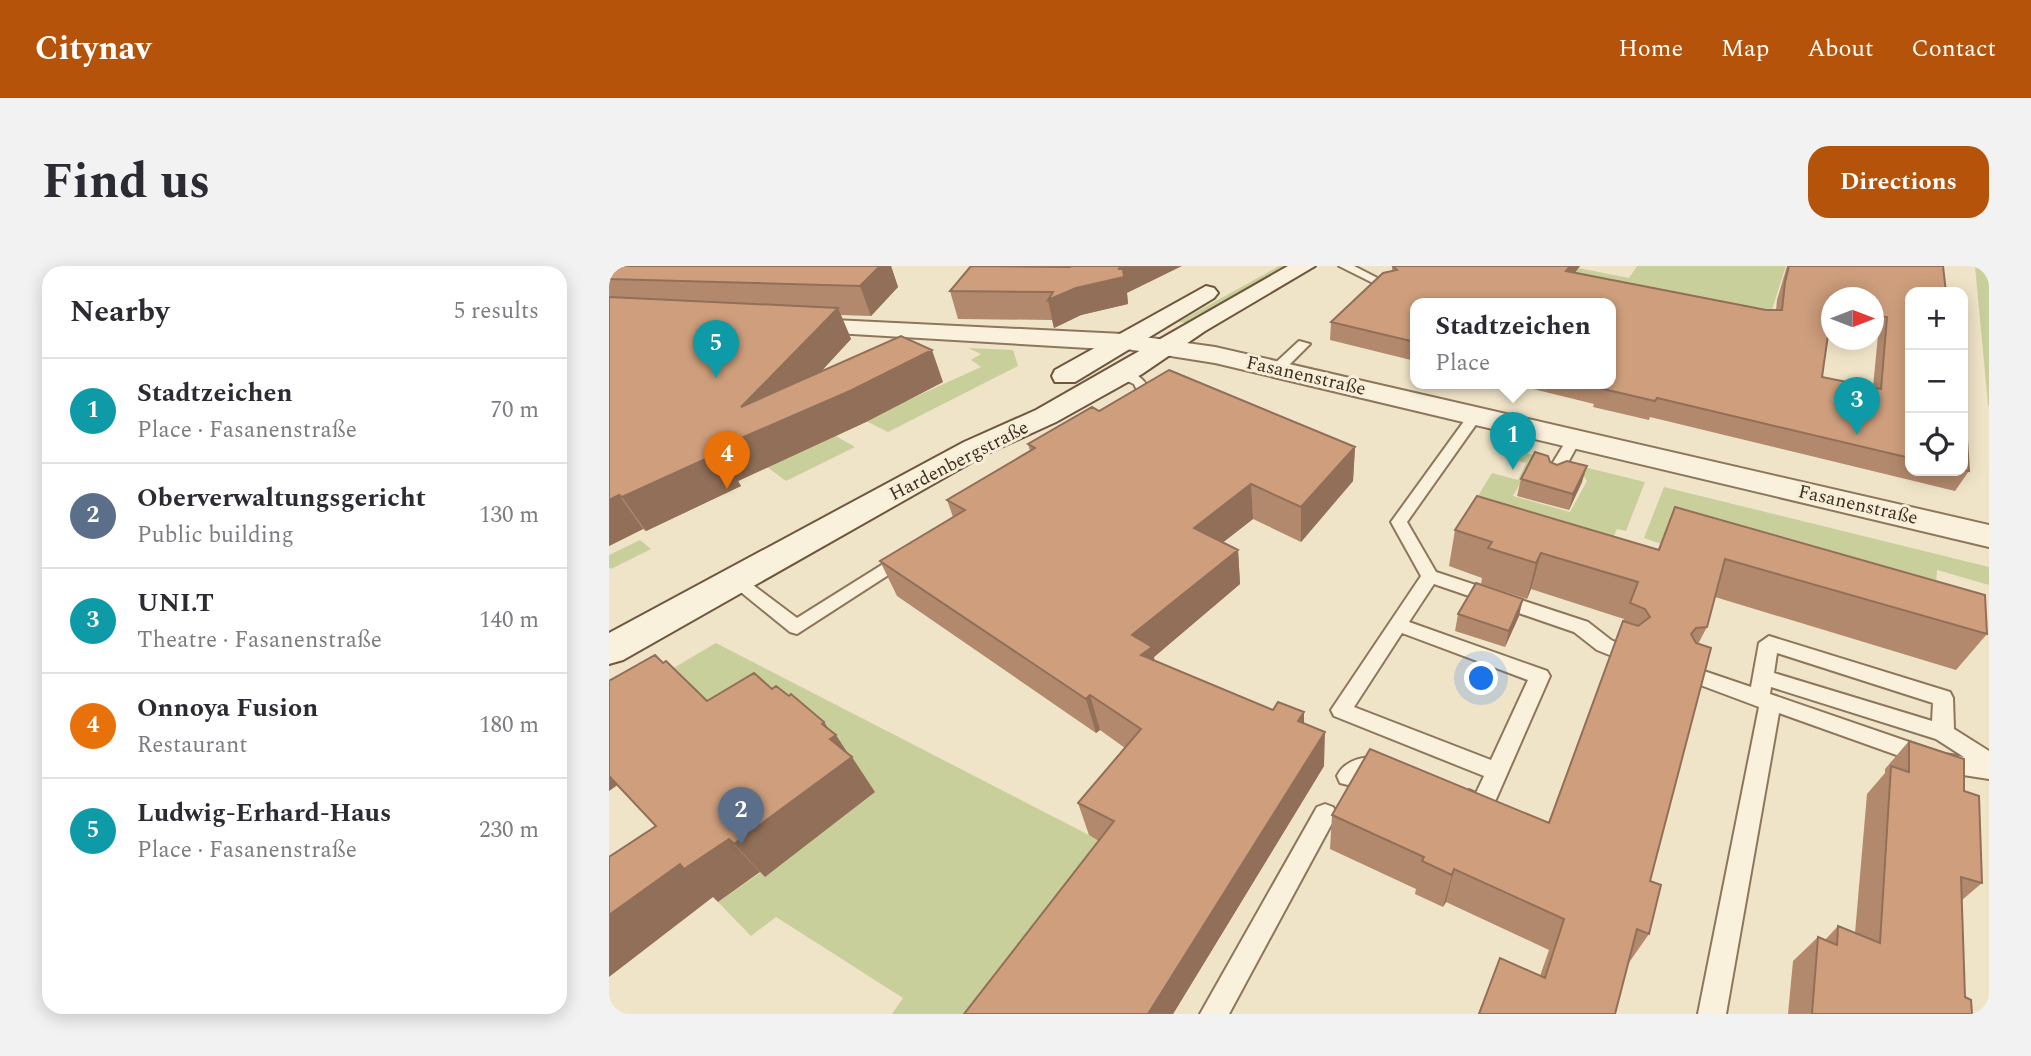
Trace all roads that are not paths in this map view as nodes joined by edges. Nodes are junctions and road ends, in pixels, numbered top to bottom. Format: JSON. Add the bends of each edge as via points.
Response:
{"nodes":[{"id":1,"x":1266,"y":266,"type":"edge"},
{"id":2,"x":1304,"y":266,"type":"edge"},
{"id":3,"x":1345,"y":266,"type":"edge"},
{"id":4,"x":1387,"y":286,"type":"edge"},
{"id":5,"x":767,"y":324,"type":"edge"},
{"id":6,"x":1304,"y":344,"type":"dead end"},
{"id":7,"x":1164,"y":347,"type":"junction"},
{"id":8,"x":1123,"y":358,"type":"junction"},
{"id":9,"x":1277,"y":369,"type":"junction"},
{"id":10,"x":1126,"y":414,"type":"edge"},
{"id":11,"x":1475,"y":416,"type":"junction"},
{"id":12,"x":1574,"y":439,"type":"junction"},
{"id":13,"x":1554,"y":474,"type":"edge"},
{"id":14,"x":1989,"y":536,"type":"edge"},
{"id":15,"x":917,"y":548,"type":"edge"},
{"id":16,"x":1430,"y":576,"type":"junction"},
{"id":17,"x":736,"y":580,"type":"junction"},
{"id":18,"x":609,"y":620,"type":"edge"},
{"id":19,"x":1396,"y":624,"type":"junction"},
{"id":20,"x":609,"y":650,"type":"edge"},
{"id":21,"x":1622,"y":653,"type":"edge"},
{"id":22,"x":1686,"y":673,"type":"edge"},
{"id":23,"x":1762,"y":677,"type":"junction"},
{"id":24,"x":1764,"y":701,"type":"junction"},
{"id":25,"x":1943,"y":733,"type":"junction"},
{"id":26,"x":1989,"y":762,"type":"edge"},
{"id":27,"x":1989,"y":770,"type":"edge"},
{"id":28,"x":1403,"y":772,"type":"edge"},
{"id":29,"x":1497,"y":772,"type":"junction"},
{"id":30,"x":1348,"y":776,"type":"dead end"},
{"id":31,"x":1448,"y":792,"type":"edge"},
{"id":32,"x":1325,"y":814,"type":"dead end"},
{"id":33,"x":1214,"y":1014,"type":"edge"},
{"id":34,"x":1712,"y":1014,"type":"edge"}],
"edges":[{"from":1,"to":8,"type":"main road","name":"Hardenbergstraße","via":[[1208,292]]},
{"from":2,"to":7,"type":"main road","name":"Hardenbergstraße"},
{"from":3,"to":4,"type":"lane","via":[[1358,277]]},
{"from":5,"to":8,"type":"main road"},
{"from":6,"to":9,"type":"lane"},
{"from":7,"to":8,"type":"main road","name":"Hardenbergstraße"},
{"from":7,"to":9,"type":"main road","name":"Fasanenstraße"},
{"from":8,"to":10,"type":"lane","via":[[1149,401]]},
{"from":8,"to":17,"type":"main road","name":"Hardenbergstraße","via":[[1031,425],[975,448]]},
{"from":8,"to":18,"type":"main road","name":"Hardenbergstraße","via":[[983,420]]},
{"from":9,"to":11,"type":"main road","name":"Fasanenstraße"},
{"from":11,"to":12,"type":"main road","name":"Fasanenstraße"},
{"from":11,"to":16,"type":"lane","via":[[1399,522]]},
{"from":12,"to":13,"type":"lane"},
{"from":12,"to":14,"type":"main road","name":"Fasanenstraße"},
{"from":15,"to":17,"type":"lane","via":[[797,627]]},
{"from":16,"to":19,"type":"lane"},
{"from":16,"to":21,"type":"lane","via":[[1581,627]]},
{"from":17,"to":20,"type":"main road","name":"Hardenbergstraße"},
{"from":19,"to":29,"type":"lane","via":[[1540,676]]},
{"from":19,"to":29,"type":"lane","via":[[1341,710]]},
{"from":22,"to":24,"type":"lane"},
{"from":23,"to":24,"type":"lane"},
{"from":23,"to":25,"type":"lane"},
{"from":23,"to":25,"type":"lane","via":[[1769,643],[1943,698]]},
{"from":24,"to":27,"type":"lane","via":[[1944,763]]},
{"from":24,"to":34,"type":"lane"},
{"from":25,"to":26,"type":"lane"},
{"from":28,"to":30,"type":"lane","via":[[1378,764],[1362,766]]},
{"from":29,"to":31,"type":"lane","via":[[1482,806]]},
{"from":32,"to":33,"type":"lane"}]}
